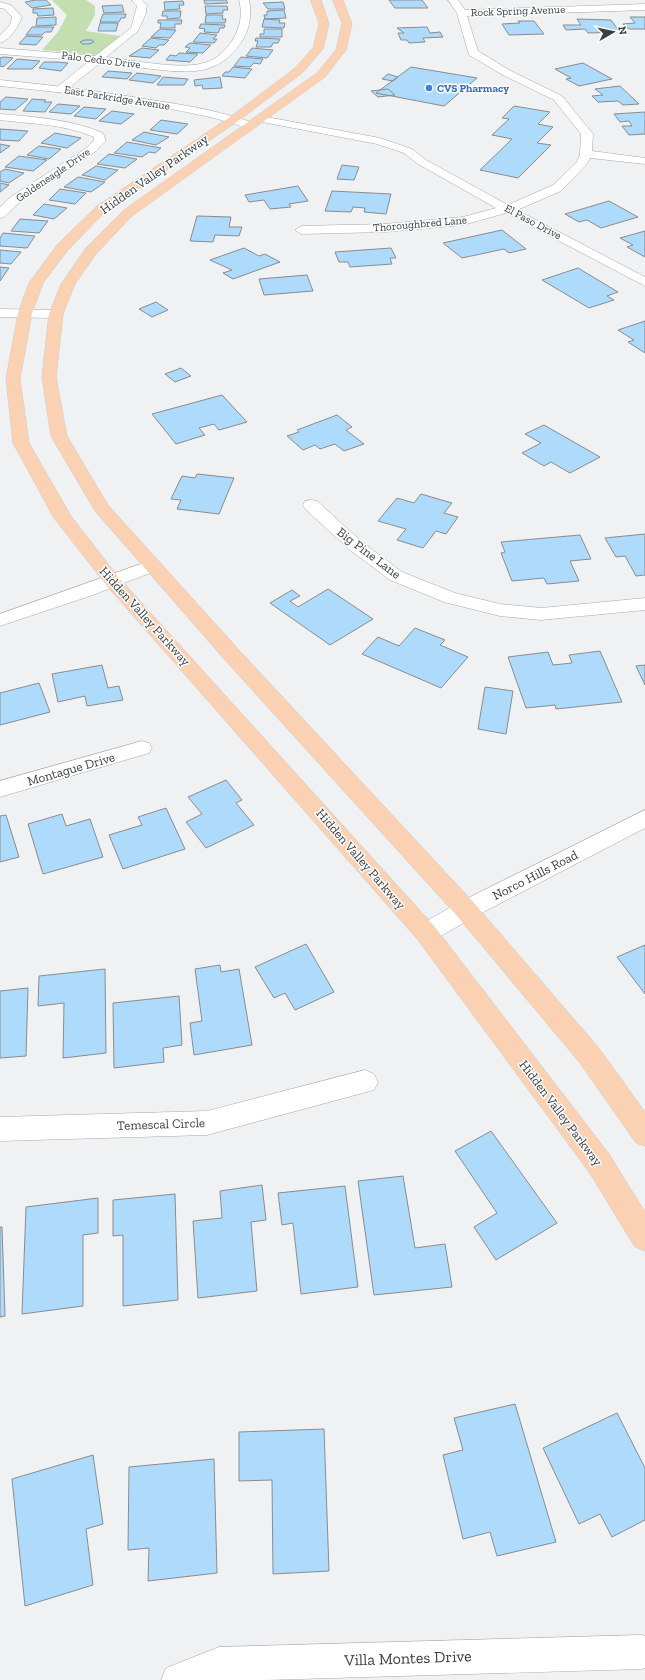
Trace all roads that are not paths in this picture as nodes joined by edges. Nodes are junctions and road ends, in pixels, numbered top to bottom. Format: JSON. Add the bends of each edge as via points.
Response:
{"nodes":[{"id":1,"x":137,"y":0,"type":"edge"},
{"id":2,"x":244,"y":0,"type":"edge"},
{"id":3,"x":316,"y":0,"type":"edge"},
{"id":4,"x":338,"y":0,"type":"edge"},
{"id":5,"x":453,"y":0,"type":"edge"},
{"id":6,"x":0,"y":5,"type":"edge"},
{"id":7,"x":645,"y":7,"type":"edge"},
{"id":8,"x":462,"y":13,"type":"junction"},
{"id":9,"x":0,"y":40,"type":"edge"},
{"id":10,"x":0,"y":51,"type":"edge"},
{"id":11,"x":98,"y":60,"type":"junction"},
{"id":12,"x":0,"y":83,"type":"edge"},
{"id":13,"x":62,"y":89,"type":"junction"},
{"id":14,"x":0,"y":117,"type":"edge"},
{"id":15,"x":234,"y":119,"type":"junction"},
{"id":16,"x":257,"y":123,"type":"junction"},
{"id":17,"x":586,"y":154,"type":"junction"},
{"id":18,"x":645,"y":161,"type":"edge"},
{"id":19,"x":508,"y":209,"type":"junction"},
{"id":20,"x":0,"y":214,"type":"edge"},
{"id":21,"x":301,"y":230,"type":"dead end"},
{"id":22,"x":645,"y":282,"type":"edge"},
{"id":23,"x":0,"y":313,"type":"edge"},
{"id":24,"x":25,"y":313,"type":"junction"},
{"id":25,"x":56,"y":314,"type":"junction"},
{"id":26,"x":311,"y":505,"type":"dead end"},
{"id":27,"x":152,"y":566,"type":"junction"},
{"id":28,"x":113,"y":582,"type":"junction"},
{"id":29,"x":645,"y":604,"type":"edge"},
{"id":30,"x":0,"y":620,"type":"edge"},
{"id":31,"x":142,"y":748,"type":"dead end"},
{"id":32,"x":0,"y":789,"type":"edge"},
{"id":33,"x":645,"y":818,"type":"edge"},
{"id":34,"x":466,"y":910,"type":"junction"},
{"id":35,"x":426,"y":933,"type":"junction"},
{"id":36,"x":365,"y":1082,"type":"dead end"},
{"id":37,"x":0,"y":1129,"type":"edge"},
{"id":38,"x":645,"y":1134,"type":"edge"},
{"id":39,"x":645,"y":1237,"type":"edge"},
{"id":40,"x":641,"y":1652,"type":"dead end"},
{"id":41,"x":178,"y":1680,"type":"edge"}],
"edges":[{"from":1,"to":11,"type":"street","via":[[142,5],[135,29]]},
{"from":2,"to":11,"type":"street","name":"Palo Cedro Drive","via":[[248,9],[241,33],[232,48],[215,62],[183,70]]},
{"from":3,"to":15,"type":"main road","name":"Hidden Valley Parkway","via":[[324,24],[318,49],[298,72]]},
{"from":4,"to":16,"type":"main road","name":"Hidden Valley Parkway","via":[[347,24],[341,50],[321,75]]},
{"from":5,"to":8,"type":"street"},
{"from":6,"to":9,"type":"street","via":[[8,7],[17,17],[14,26]]},
{"from":7,"to":8,"type":"street","name":"Rock Spring Avenue"},
{"from":8,"to":17,"type":"street","via":[[473,53],[558,98],[587,134]]},
{"from":10,"to":11,"type":"street","name":"Palo Cedro Drive"},
{"from":11,"to":13,"type":"street"},
{"from":12,"to":13,"type":"street","name":"East Parkridge Avenue"},
{"from":13,"to":15,"type":"street","name":"East Parkridge Avenue"},
{"from":14,"to":20,"type":"street","name":"Goldeneagle Drive","via":[[86,128],[99,135],[100,141],[92,149],[16,199]]},
{"from":15,"to":16,"type":"street","name":"East Parkridge Avenue"},
{"from":15,"to":24,"type":"main road","name":"Hidden Valley Parkway","via":[[101,208],[62,248],[36,283]]},
{"from":16,"to":19,"type":"street","name":"El Paso Drive","via":[[422,162]]},
{"from":16,"to":25,"type":"main road","name":"Hidden Valley Parkway","via":[[128,213],[92,251],[68,284]]},
{"from":17,"to":18,"type":"street"},
{"from":17,"to":19,"type":"street","name":"Thoroughbred Lane","via":[[582,163],[557,188]]},
{"from":19,"to":21,"type":"street","name":"Thoroughbred Lane","via":[[456,222],[385,228]]},
{"from":19,"to":22,"type":"street","name":"El Paso Drive"},
{"from":23,"to":24,"type":"street"},
{"from":24,"to":25,"type":"street"},
{"from":24,"to":28,"type":"main road","name":"Hidden Valley Parkway","via":[[13,379],[21,443],[63,518]]},
{"from":25,"to":27,"type":"main road","name":"Hidden Valley Parkway","via":[[49,377],[59,436],[101,507]]},
{"from":26,"to":29,"type":"street","name":"Big Pine Lane","via":[[356,546],[396,576],[450,598],[500,610],[541,614]]},
{"from":27,"to":28,"type":"street"},
{"from":27,"to":34,"type":"main road","name":"Hidden Valley Parkway"},
{"from":28,"to":30,"type":"street"},
{"from":28,"to":35,"type":"main road","name":"Hidden Valley Parkway"},
{"from":31,"to":32,"type":"street","name":"Montague Drive"},
{"from":33,"to":34,"type":"street","name":"Norco Hills Road"},
{"from":34,"to":35,"type":"street","name":"Norco Hills Road"},
{"from":34,"to":38,"type":"main road","name":"Hidden Valley Parkway","via":[[590,1055]]},
{"from":35,"to":39,"type":"main road","name":"Hidden Valley Parkway","via":[[599,1163]]},
{"from":36,"to":37,"type":"street","name":"Temescal Circle","via":[[207,1123]]},
{"from":40,"to":41,"type":"street","name":"Villa Montes Drive","via":[[219,1664]]}]}
